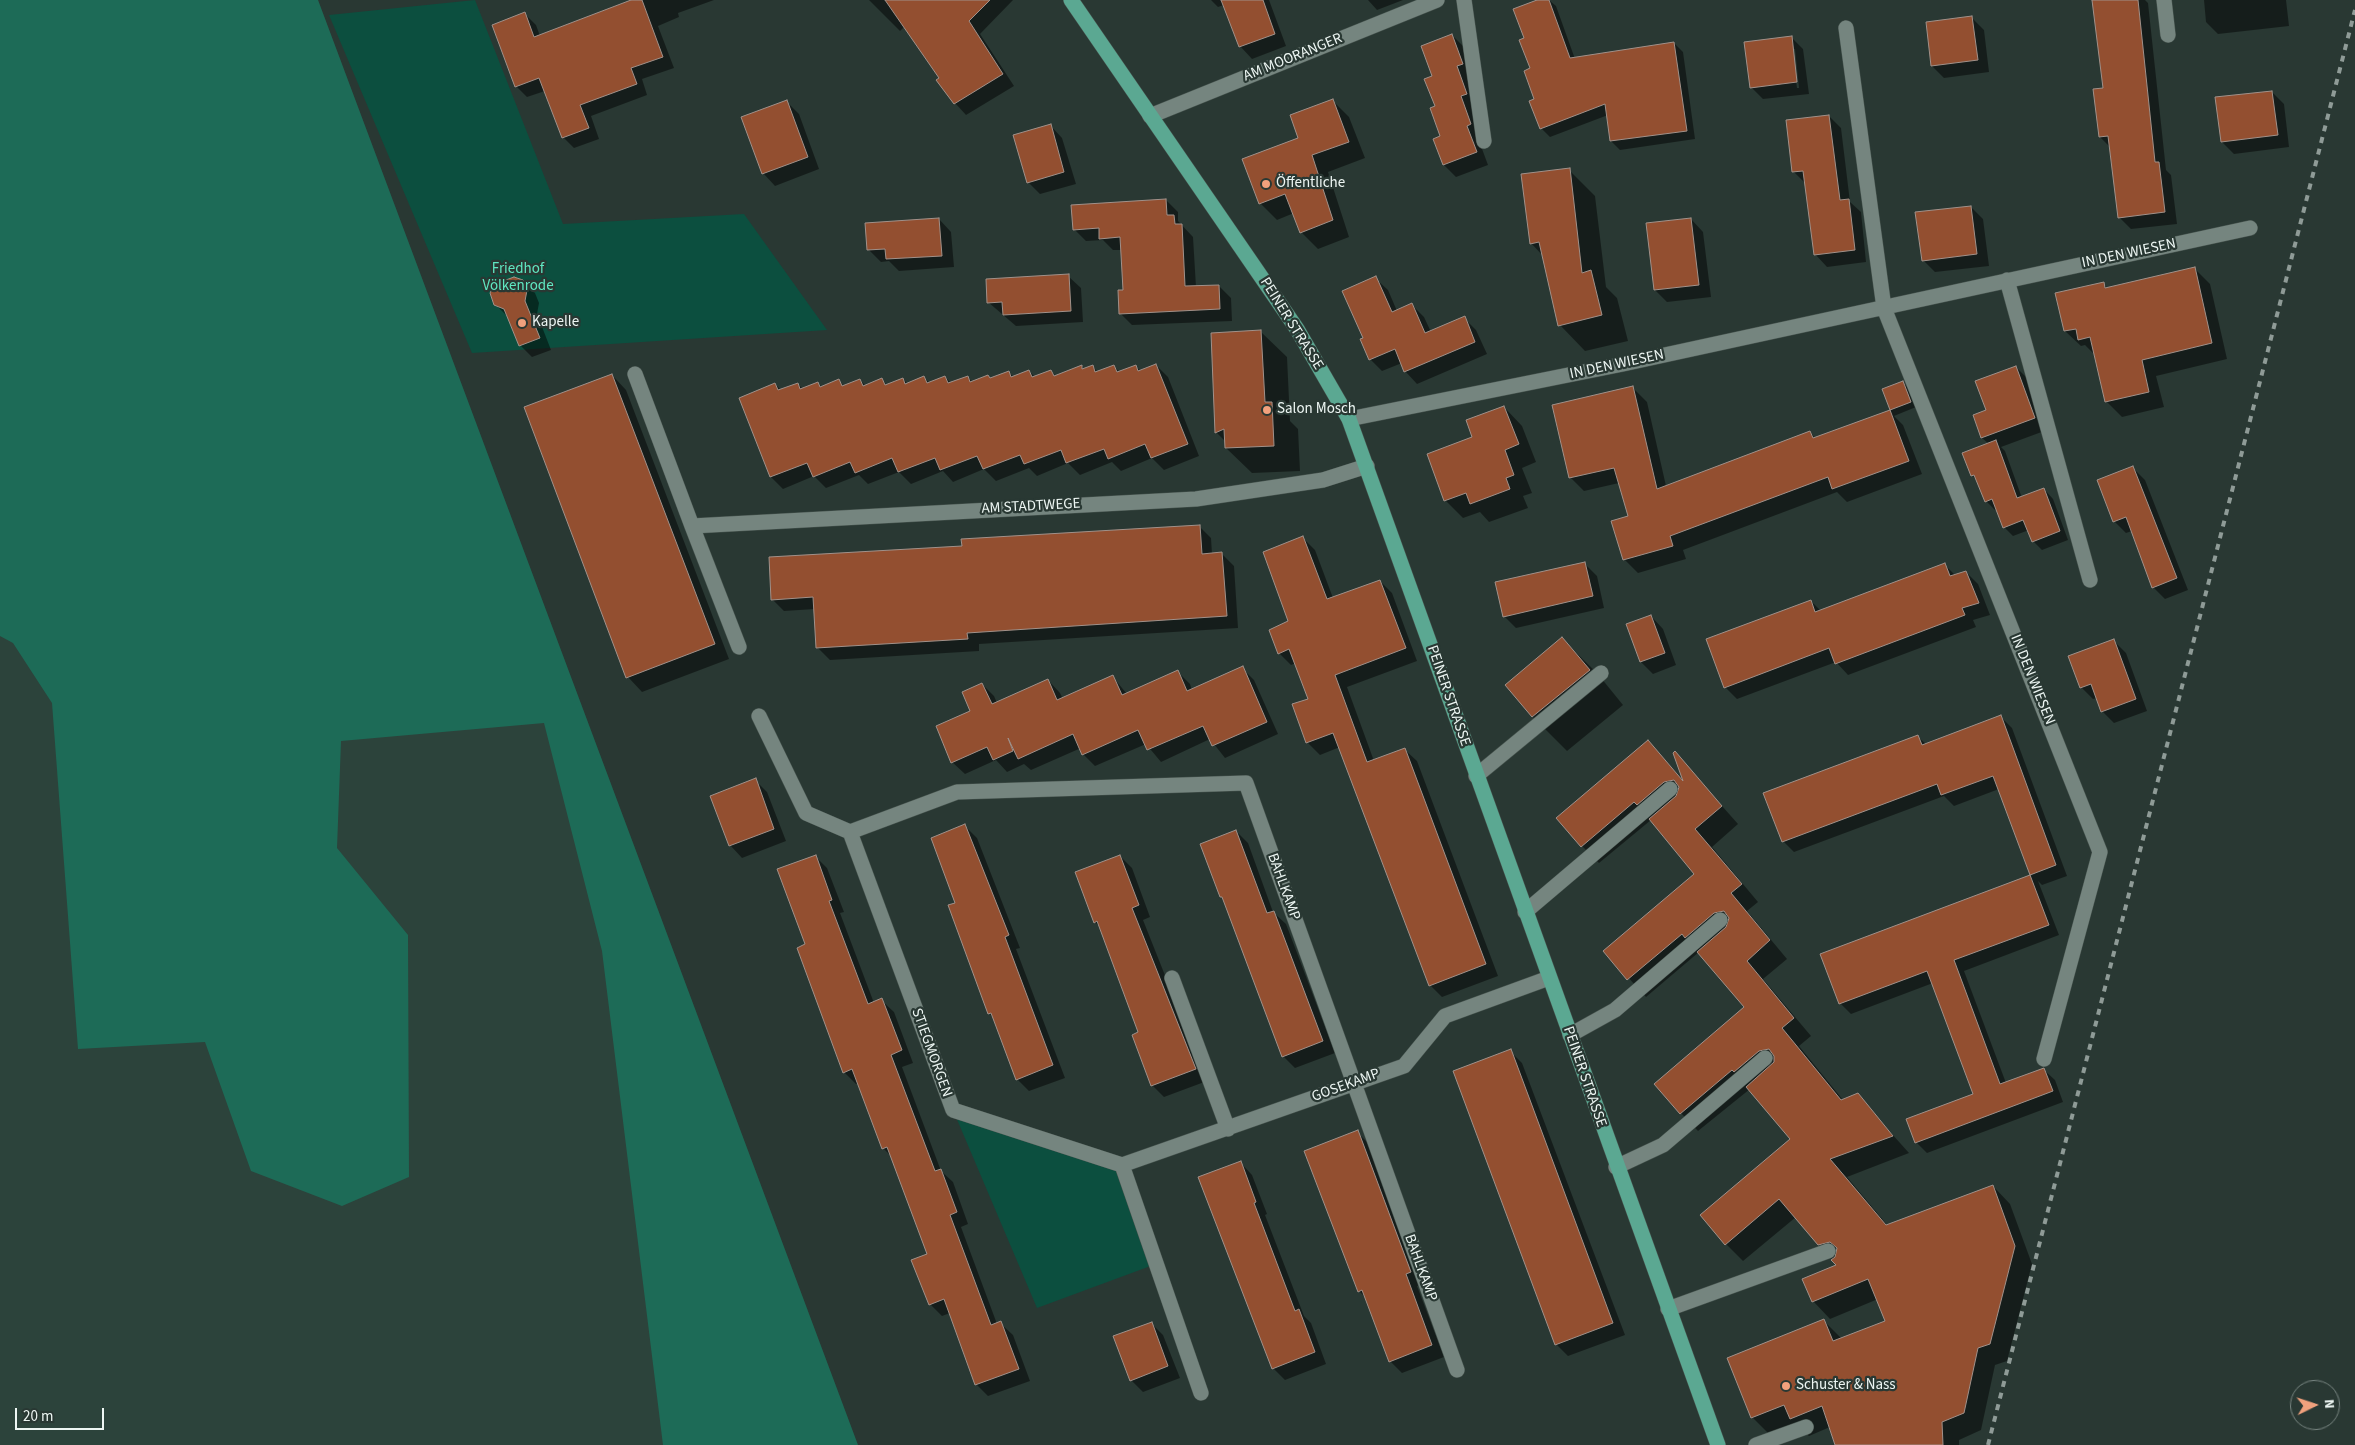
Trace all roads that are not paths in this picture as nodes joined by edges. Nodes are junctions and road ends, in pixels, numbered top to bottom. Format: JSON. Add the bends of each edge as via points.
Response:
{"nodes":[{"id":1,"x":1071,"y":0,"type":"edge"},
{"id":2,"x":1436,"y":0,"type":"edge"},
{"id":3,"x":1464,"y":0,"type":"edge"},
{"id":4,"x":2164,"y":0,"type":"edge"},
{"id":5,"x":1846,"y":28,"type":"dead end"},
{"id":6,"x":2168,"y":35,"type":"dead end"},
{"id":7,"x":1150,"y":116,"type":"junction"},
{"id":8,"x":1484,"y":141,"type":"dead end"},
{"id":9,"x":2250,"y":228,"type":"dead end"},
{"id":10,"x":2007,"y":280,"type":"junction"},
{"id":11,"x":1884,"y":308,"type":"junction"},
{"id":12,"x":635,"y":374,"type":"dead end"},
{"id":13,"x":1349,"y":420,"type":"junction"},
{"id":14,"x":1367,"y":466,"type":"junction"},
{"id":15,"x":692,"y":526,"type":"junction"},
{"id":16,"x":2090,"y":580,"type":"dead end"},
{"id":17,"x":738,"y":647,"type":"dead end"},
{"id":18,"x":1602,"y":673,"type":"dead end"},
{"id":19,"x":759,"y":716,"type":"dead end"},
{"id":20,"x":1476,"y":776,"type":"junction"},
{"id":21,"x":1670,"y":789,"type":"dead end"},
{"id":22,"x":850,"y":832,"type":"junction"},
{"id":23,"x":1525,"y":912,"type":"junction"},
{"id":24,"x":1720,"y":920,"type":"dead end"},
{"id":25,"x":1172,"y":978,"type":"dead end"},
{"id":26,"x":1549,"y":978,"type":"junction"},
{"id":27,"x":1570,"y":1035,"type":"junction"},
{"id":28,"x":1765,"y":1058,"type":"dead end"},
{"id":29,"x":2044,"y":1059,"type":"dead end"},
{"id":30,"x":1354,"y":1082,"type":"junction"},
{"id":31,"x":1228,"y":1129,"type":"junction"},
{"id":32,"x":1122,"y":1165,"type":"junction"},
{"id":33,"x":1616,"y":1167,"type":"junction"},
{"id":34,"x":1828,"y":1251,"type":"dead end"},
{"id":35,"x":1668,"y":1309,"type":"junction"},
{"id":36,"x":1457,"y":1370,"type":"dead end"},
{"id":37,"x":1201,"y":1393,"type":"dead end"},
{"id":38,"x":1806,"y":1428,"type":"dead end"},
{"id":39,"x":1718,"y":1445,"type":"edge"},
{"id":40,"x":1756,"y":1445,"type":"edge"}],
"edges":[{"from":1,"to":7,"type":"main road","name":"PEINER STRASSE"},
{"from":2,"to":7,"type":"street","name":"AM MOORANGER"},
{"from":3,"to":8,"type":"street"},
{"from":4,"to":6,"type":"street"},
{"from":5,"to":11,"type":"street","name":"IN DEN WIESEN"},
{"from":7,"to":13,"type":"main road","name":"PEINER STRASSE","via":[[1297,329]]},
{"from":9,"to":10,"type":"street","name":"IN DEN WIESEN"},
{"from":10,"to":11,"type":"street","name":"IN DEN WIESEN"},
{"from":10,"to":16,"type":"street"},
{"from":11,"to":13,"type":"street","name":"IN DEN WIESEN"},
{"from":11,"to":29,"type":"street","name":"IN DEN WIESEN","via":[[2100,852]]},
{"from":12,"to":15,"type":"street"},
{"from":13,"to":14,"type":"main road","name":"PEINER STRASSE"},
{"from":14,"to":15,"type":"street","name":"AM STADTWEGE","via":[[1323,480],[1196,499]]},
{"from":14,"to":20,"type":"main road","name":"PEINER STRASSE"},
{"from":15,"to":17,"type":"street"},
{"from":18,"to":20,"type":"street"},
{"from":19,"to":22,"type":"street","via":[[806,813]]},
{"from":20,"to":23,"type":"main road","name":"PEINER STRASSE"},
{"from":21,"to":23,"type":"street"},
{"from":22,"to":30,"type":"street","name":"BAHLKAMP","via":[[957,792],[1246,783]]},
{"from":22,"to":32,"type":"street","name":"STIEGMORGEN","via":[[952,1110]]},
{"from":23,"to":26,"type":"main road","name":"PEINER STRASSE"},
{"from":24,"to":27,"type":"street","via":[[1615,1010]]},
{"from":25,"to":31,"type":"street"},
{"from":26,"to":27,"type":"main road","name":"PEINER STRASSE"},
{"from":26,"to":30,"type":"street","name":"GOSEKAMP","via":[[1445,1016],[1404,1066]]},
{"from":27,"to":33,"type":"main road","name":"PEINER STRASSE"},
{"from":28,"to":33,"type":"street","via":[[1663,1145]]},
{"from":30,"to":31,"type":"street","name":"GOSEKAMP"},
{"from":30,"to":36,"type":"street","name":"BAHLKAMP"},
{"from":31,"to":32,"type":"street","name":"GOSEKAMP"},
{"from":32,"to":37,"type":"street"},
{"from":33,"to":35,"type":"main road","name":"PEINER STRASSE"},
{"from":34,"to":35,"type":"street"},
{"from":35,"to":39,"type":"main road","name":"PEINER STRASSE"},
{"from":38,"to":40,"type":"street"}]}
